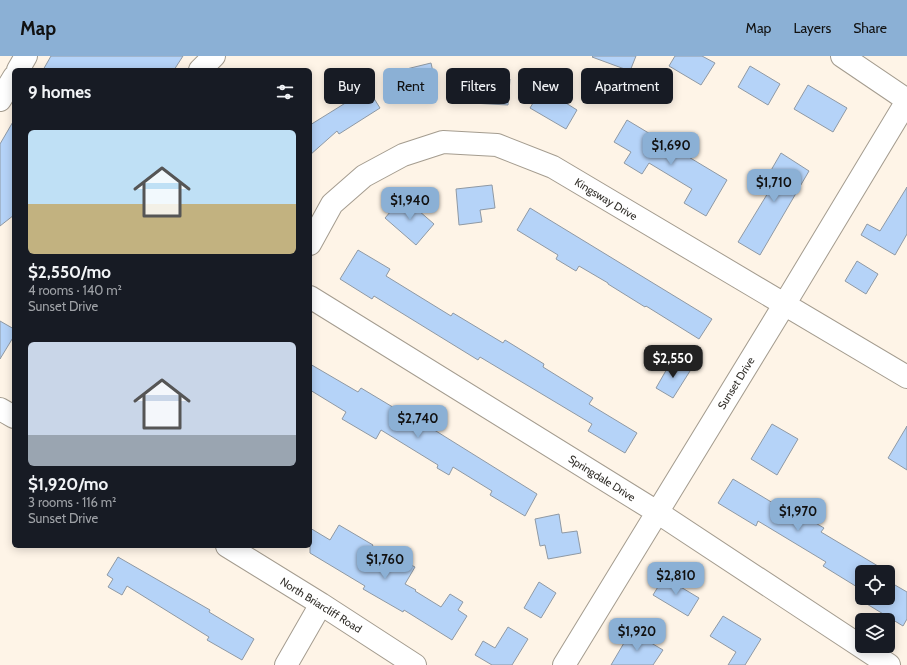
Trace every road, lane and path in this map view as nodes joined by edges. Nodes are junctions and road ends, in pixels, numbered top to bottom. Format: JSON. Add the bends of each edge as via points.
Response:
{"nodes":[{"id":1,"x":26,"y":56,"type":"edge"},
{"id":2,"x":214,"y":56,"type":"edge"},
{"id":3,"x":842,"y":56,"type":"edge"},
{"id":4,"x":19,"y":68,"type":"edge"},
{"id":5,"x":202,"y":68,"type":"edge"},
{"id":6,"x":12,"y":80,"type":"edge"},
{"id":7,"x":0,"y":100,"type":"edge"},
{"id":8,"x":907,"y":101,"type":"edge"},
{"id":9,"x":312,"y":240,"type":"edge"},
{"id":10,"x":312,"y":298,"type":"edge"},
{"id":11,"x":784,"y":305,"type":"junction"},
{"id":12,"x":907,"y":377,"type":"edge"},
{"id":13,"x":0,"y":409,"type":"edge"},
{"id":14,"x":12,"y":416,"type":"edge"},
{"id":15,"x":657,"y":512,"type":"junction"},
{"id":16,"x":230,"y":548,"type":"edge"},
{"id":17,"x":321,"y":604,"type":"junction"},
{"id":18,"x":286,"y":665,"type":"edge"},
{"id":19,"x":415,"y":665,"type":"edge"},
{"id":20,"x":564,"y":665,"type":"edge"},
{"id":21,"x":890,"y":665,"type":"edge"}],
"edges":[{"from":1,"to":4,"type":"street"},
{"from":2,"to":5,"type":"street"},
{"from":3,"to":8,"type":"street"},
{"from":6,"to":7,"type":"street"},
{"from":8,"to":11,"type":"street","name":"Sunset Drive"},
{"from":9,"to":11,"type":"street","name":"Kingsway Drive","via":[[332,204],[364,176],[403,155],[443,142],[497,145],[553,167]]},
{"from":10,"to":15,"type":"street","name":"Springdale Drive"},
{"from":11,"to":12,"type":"street","name":"Kingsway Drive"},
{"from":11,"to":15,"type":"street","name":"Sunset Drive"},
{"from":13,"to":14,"type":"street"},
{"from":15,"to":20,"type":"street","name":"Sunset Drive"},
{"from":15,"to":21,"type":"street","name":"Springdale Drive"},
{"from":16,"to":17,"type":"street","name":"North Briarcliff Road"},
{"from":17,"to":18,"type":"street"},
{"from":17,"to":19,"type":"street","name":"North Briarcliff Road"}]}
